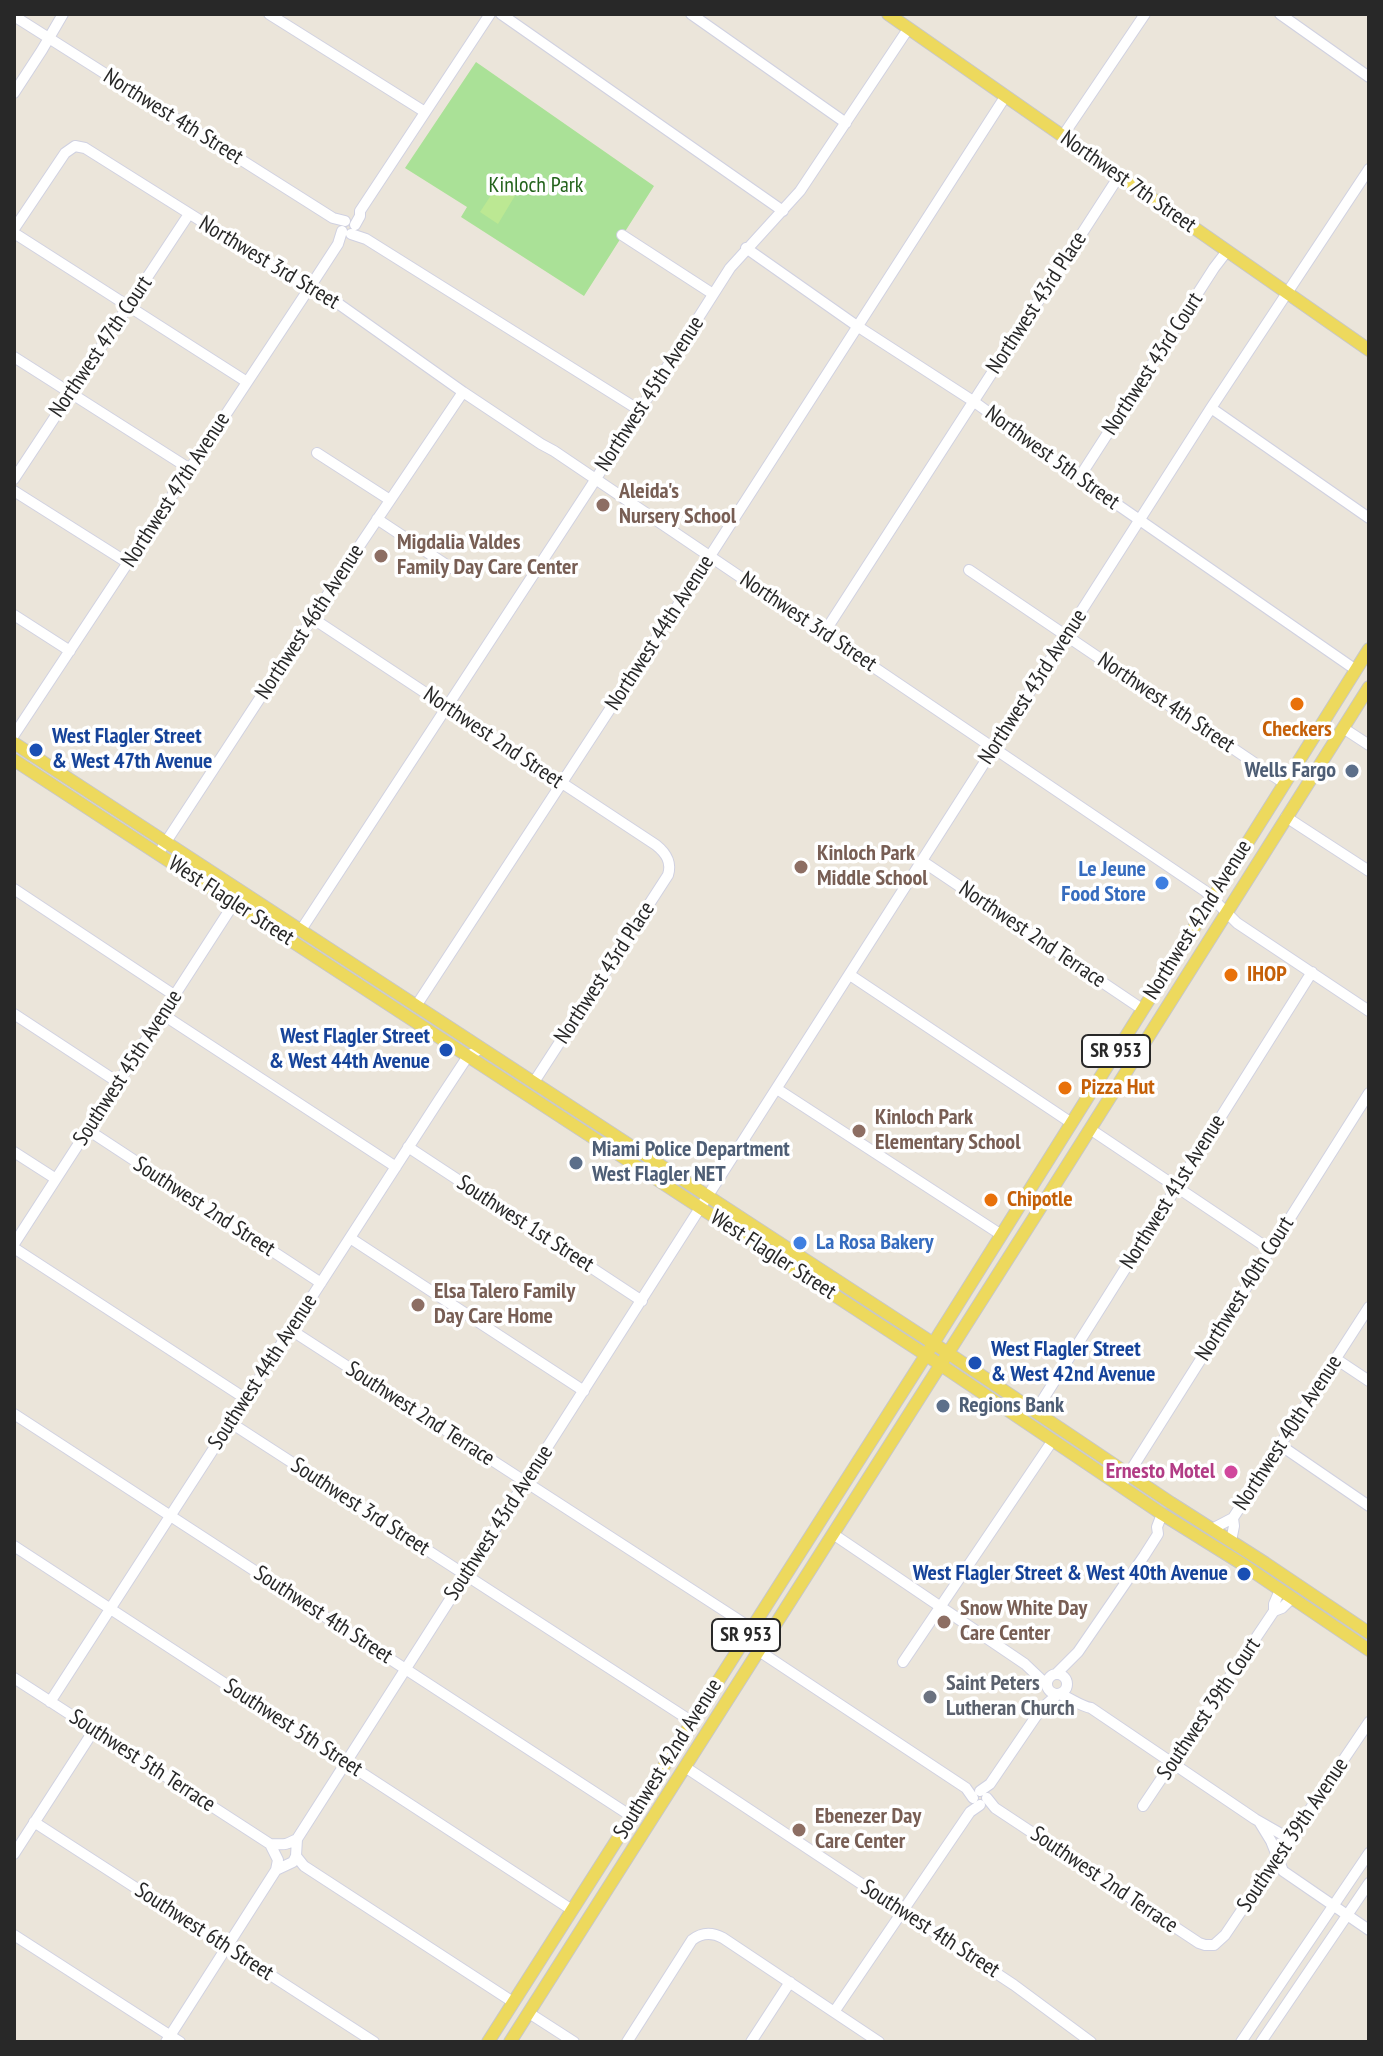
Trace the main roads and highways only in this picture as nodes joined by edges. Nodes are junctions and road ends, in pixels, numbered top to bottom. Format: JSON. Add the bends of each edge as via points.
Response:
{"nodes":[{"id":1,"x":888,"y":14,"type":"edge"},
{"id":2,"x":1369,"y":350,"type":"edge"},
{"id":3,"x":1369,"y":649,"type":"edge"},
{"id":4,"x":1356,"y":670,"type":"junction"},
{"id":5,"x":1369,"y":687,"type":"edge"},
{"id":6,"x":1353,"y":713,"type":"junction"},
{"id":7,"x":14,"y":743,"type":"edge"},
{"id":8,"x":14,"y":760,"type":"edge"},
{"id":9,"x":162,"y":848,"type":"junction"},
{"id":10,"x":238,"y":898,"type":"junction"},
{"id":11,"x":391,"y":1005,"type":"junction"},
{"id":12,"x":416,"y":1006,"type":"junction"},
{"id":13,"x":1070,"y":1122,"type":"junction"},
{"id":14,"x":1072,"y":1157,"type":"junction"},
{"id":15,"x":704,"y":1202,"type":"junction"},
{"id":16,"x":929,"y":1349,"type":"junction"},
{"id":17,"x":944,"y":1359,"type":"junction"},
{"id":18,"x":1124,"y":1480,"type":"junction"},
{"id":19,"x":835,"y":1495,"type":"junction"},
{"id":20,"x":817,"y":1523,"type":"junction"},
{"id":21,"x":833,"y":1534,"type":"junction"},
{"id":22,"x":813,"y":1566,"type":"junction"},
{"id":23,"x":751,"y":1628,"type":"junction"},
{"id":24,"x":1369,"y":1633,"type":"edge"},
{"id":25,"x":1369,"y":1650,"type":"edge"},
{"id":26,"x":757,"y":1654,"type":"junction"},
{"id":27,"x":621,"y":1832,"type":"junction"},
{"id":28,"x":625,"y":1861,"type":"junction"},
{"id":29,"x":542,"y":1992,"type":"junction"},
{"id":30,"x":513,"y":2002,"type":"junction"},
{"id":31,"x":488,"y":2042,"type":"edge"},
{"id":32,"x":510,"y":2042,"type":"edge"}],
"edges":[{"from":1,"to":2,"type":"main road","name":"Northwest 7th Street"},
{"from":3,"to":4,"type":"main road","name":"Northwest 42nd Avenue","number":"SR 953"},
{"from":4,"to":6,"type":"main road","via":[[1360,687]]},
{"from":4,"to":13,"type":"main road","name":"Northwest 42nd Avenue","number":"SR 953"},
{"from":5,"to":6,"type":"main road","name":"Northwest 42nd Avenue","number":"SR 953"},
{"from":6,"to":14,"type":"main road","name":"Northwest 42nd Avenue","number":"SR 953"},
{"from":7,"to":9,"type":"main road","name":"West Flagler Street"},
{"from":8,"to":9,"type":"main road","name":"West Flagler Street"},
{"from":9,"to":10,"type":"main road","name":"West Flagler Street"},
{"from":10,"to":11,"type":"main road","name":"West Flagler Street"},
{"from":10,"to":12,"type":"main road","name":"West Flagler Street","via":[[301,930]]},
{"from":11,"to":12,"type":"main road"},
{"from":11,"to":15,"type":"main road","name":"West Flagler Street"},
{"from":12,"to":15,"type":"main road","name":"West Flagler Street"},
{"from":13,"to":14,"type":"main road","via":[[1075,1137]]},
{"from":13,"to":16,"type":"main road","name":"Northwest 42nd Avenue","number":"SR 953"},
{"from":14,"to":17,"type":"main road","name":"Northwest 42nd Avenue","number":"SR 953"},
{"from":15,"to":16,"type":"main road","name":"West Flagler Street"},
{"from":16,"to":17,"type":"main road","name":"West Flagler Street"},
{"from":16,"to":19,"type":"main road","name":"Southwest 42nd Avenue","number":"SR 953"},
{"from":17,"to":18,"type":"main road","name":"West Flagler Street","via":[[1053,1440]]},
{"from":17,"to":18,"type":"main road","name":"West Flagler Street","via":[[1035,1412]]},
{"from":17,"to":21,"type":"main road","name":"Southwest 42nd Avenue","number":"SR 953"},
{"from":18,"to":24,"type":"main road","name":"West Flagler Street","via":[[1212,1529]]},
{"from":18,"to":25,"type":"main road","name":"West Flagler Street","via":[[1162,1514]]},
{"from":19,"to":20,"type":"main road","name":"Southwest 42nd Avenue","number":"SR 953"},
{"from":19,"to":21,"type":"main road","via":[[828,1522]]},
{"from":20,"to":22,"type":"main road","via":[[820,1538]]},
{"from":20,"to":23,"type":"main road","name":"Southwest 42nd Avenue","number":"SR 953"},
{"from":21,"to":22,"type":"main road","name":"Southwest 42nd Avenue","number":"SR 953"},
{"from":22,"to":26,"type":"main road","name":"Southwest 42nd Avenue","number":"SR 953"},
{"from":23,"to":26,"type":"main road"},
{"from":23,"to":27,"type":"main road","name":"Southwest 42nd Avenue","number":"SR 953"},
{"from":26,"to":28,"type":"main road","name":"Southwest 42nd Avenue","number":"SR 953"},
{"from":27,"to":28,"type":"main road"},
{"from":27,"to":30,"type":"main road","name":"Southwest 42nd Avenue","number":"SR 953"},
{"from":28,"to":29,"type":"main road","name":"Southwest 42nd Avenue","number":"SR 953"},
{"from":29,"to":30,"type":"main road"},
{"from":29,"to":32,"type":"main road","name":"Southwest 42nd Avenue","number":"SR 953"},
{"from":30,"to":31,"type":"main road","name":"Southwest 42nd Avenue","number":"SR 953"}]}
